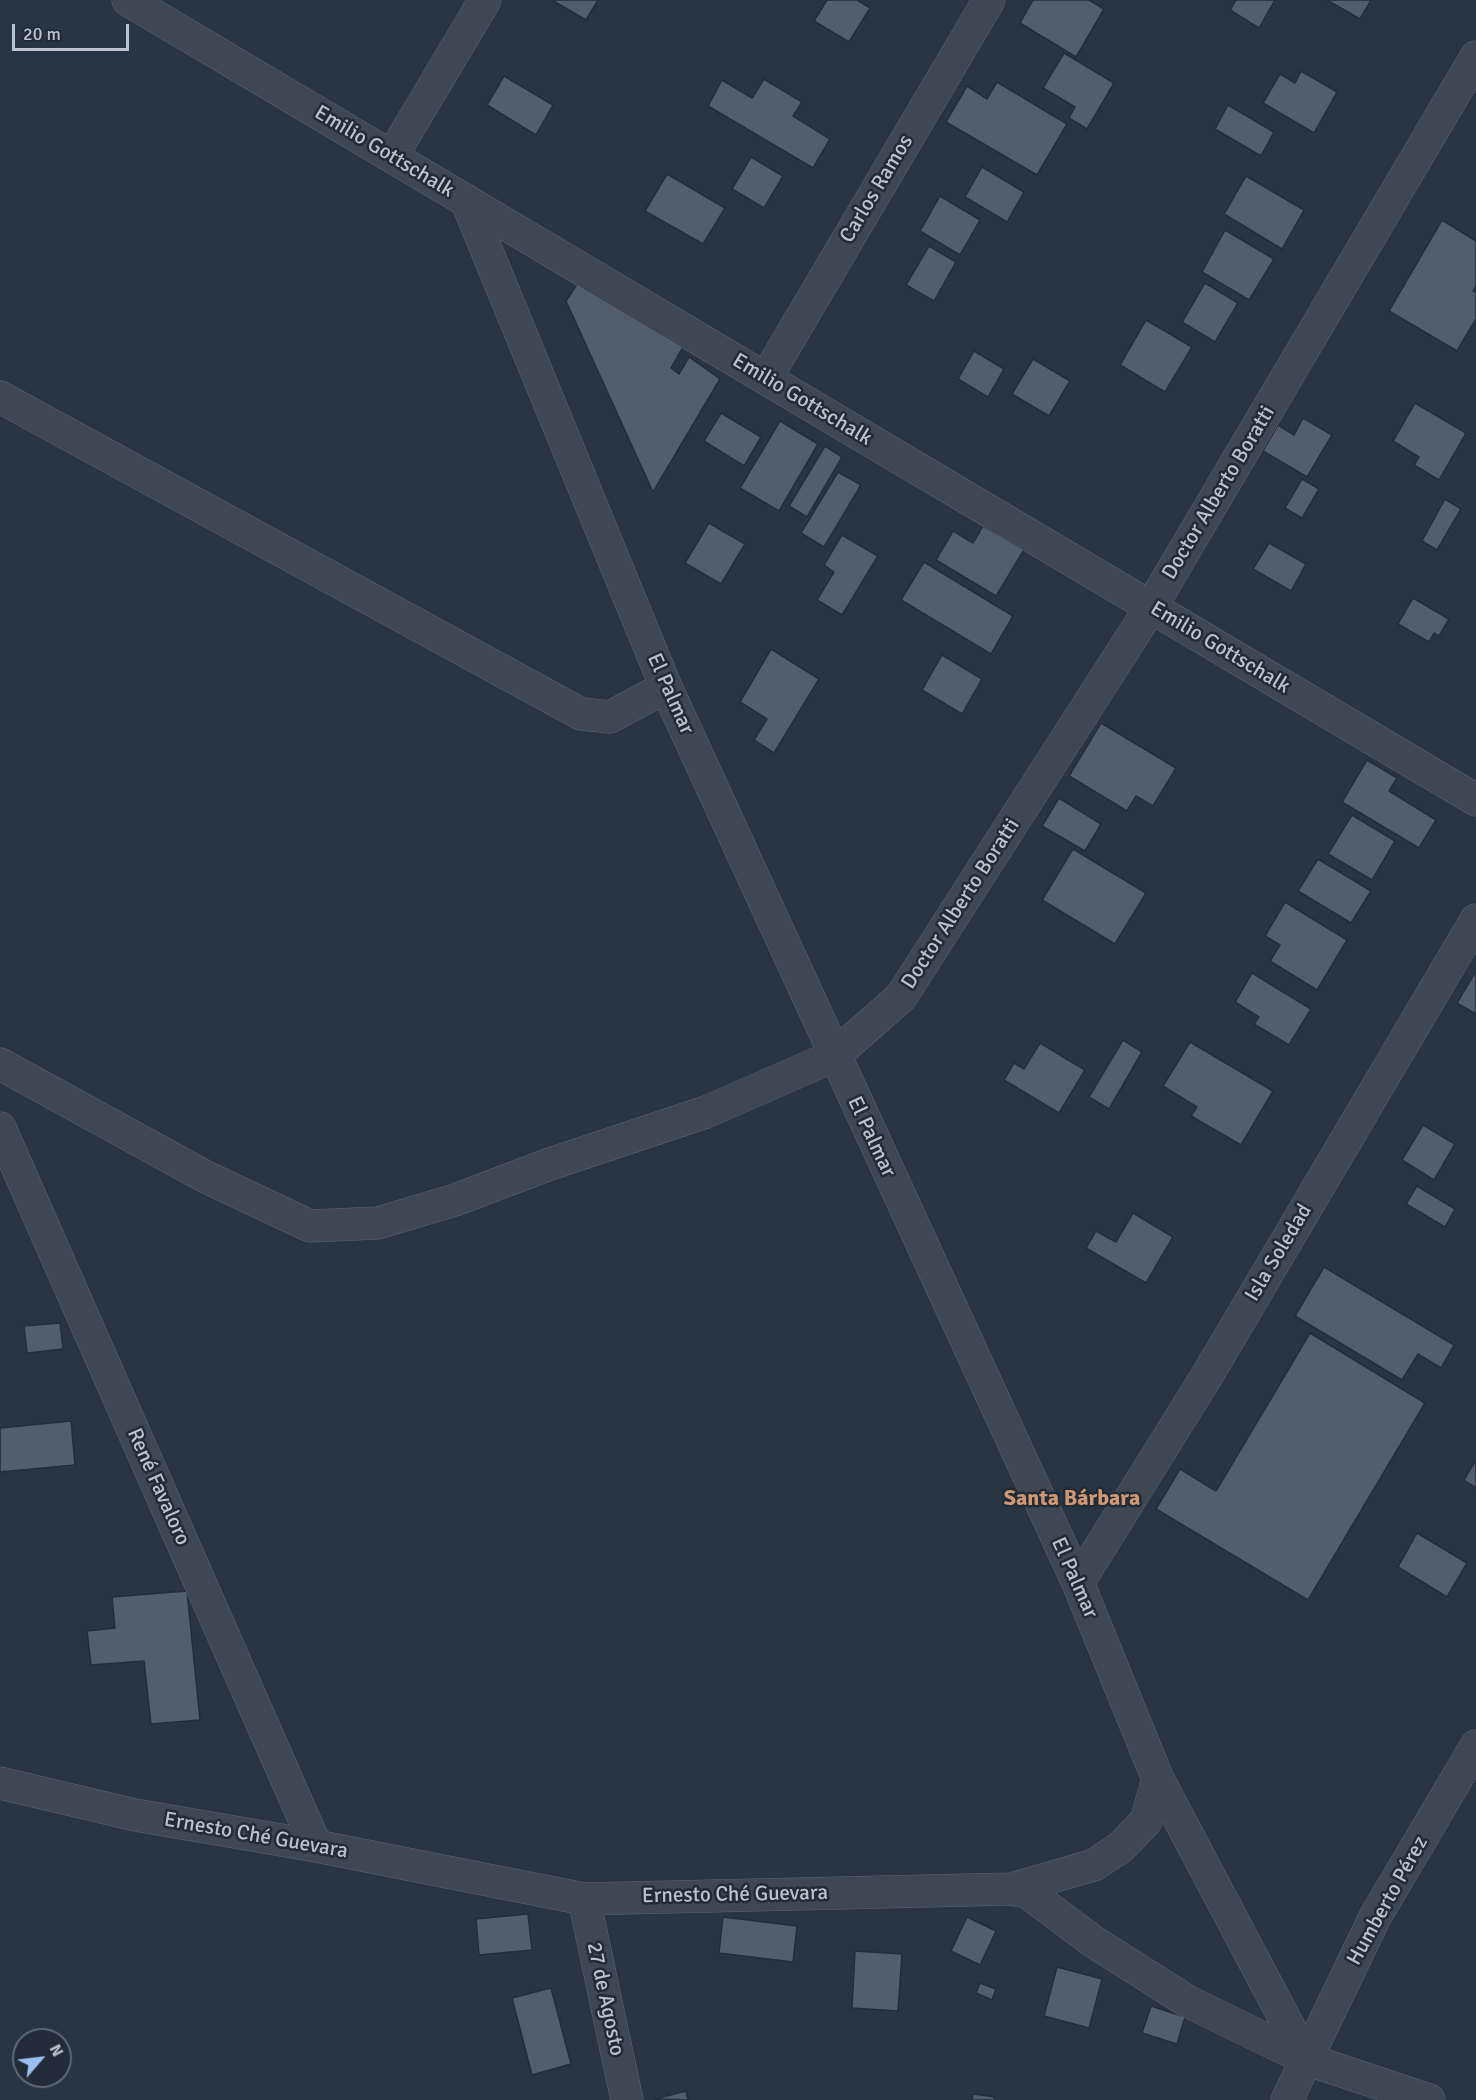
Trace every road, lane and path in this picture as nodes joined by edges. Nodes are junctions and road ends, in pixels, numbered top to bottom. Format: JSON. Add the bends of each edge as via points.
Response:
{"nodes":[{"id":1,"x":128,"y":0,"type":"edge"},
{"id":2,"x":485,"y":0,"type":"edge"},
{"id":3,"x":989,"y":0,"type":"edge"},
{"id":4,"x":1476,"y":57,"type":"edge"},
{"id":5,"x":392,"y":156,"type":"junction"},
{"id":6,"x":466,"y":200,"type":"junction"},
{"id":7,"x":766,"y":378,"type":"junction"},
{"id":8,"x":0,"y":397,"type":"edge"},
{"id":9,"x":1151,"y":607,"type":"junction"},
{"id":10,"x":666,"y":687,"type":"junction"},
{"id":11,"x":1476,"y":800,"type":"edge"},
{"id":12,"x":1476,"y":920,"type":"edge"},
{"id":13,"x":834,"y":1056,"type":"junction"},
{"id":14,"x":0,"y":1064,"type":"edge"},
{"id":15,"x":0,"y":1128,"type":"edge"},
{"id":16,"x":1078,"y":1583,"type":"junction"},
{"id":17,"x":1476,"y":1746,"type":"edge"},
{"id":18,"x":1158,"y":1779,"type":"junction"},
{"id":19,"x":0,"y":1782,"type":"edge"},
{"id":20,"x":316,"y":1846,"type":"junction"},
{"id":21,"x":1011,"y":1889,"type":"junction"},
{"id":22,"x":584,"y":1899,"type":"junction"},
{"id":23,"x":1306,"y":2059,"type":"junction"},
{"id":24,"x":627,"y":2100,"type":"edge"},
{"id":25,"x":1287,"y":2100,"type":"edge"},
{"id":26,"x":1429,"y":2100,"type":"edge"}],
"edges":[{"from":1,"to":5,"type":"street","name":"Emilio Gottschalk"},
{"from":2,"to":5,"type":"street"},
{"from":3,"to":7,"type":"street","name":"Carlos Ramos"},
{"from":4,"to":9,"type":"street","name":"Doctor Alberto Boratti"},
{"from":5,"to":6,"type":"street","name":"Emilio Gottschalk"},
{"from":6,"to":7,"type":"street","name":"Emilio Gottschalk"},
{"from":6,"to":10,"type":"street","name":"El Palmar"},
{"from":7,"to":9,"type":"street","name":"Emilio Gottschalk"},
{"from":8,"to":10,"type":"street","via":[[581,714],[610,717]]},
{"from":9,"to":11,"type":"street","name":"Emilio Gottschalk"},
{"from":9,"to":13,"type":"street","name":"Doctor Alberto Boratti","via":[[901,997]]},
{"from":10,"to":13,"type":"street","name":"El Palmar"},
{"from":12,"to":16,"type":"street","name":"Isla Soledad","via":[[1208,1374]]},
{"from":13,"to":14,"type":"street","name":"Doctor Alberto Boratti","via":[[706,1112],[455,1200],[378,1223],[309,1227],[206,1177]]},
{"from":13,"to":16,"type":"street","name":"El Palmar"},
{"from":15,"to":20,"type":"street","name":"René Favaloro"},
{"from":16,"to":18,"type":"street","name":"El Palmar"},
{"from":17,"to":23,"type":"street","name":"Humberto Pérez","via":[[1375,1917]]},
{"from":18,"to":21,"type":"street","via":[[1146,1821],[1121,1847],[1094,1865]]},
{"from":18,"to":23,"type":"street","name":"El Palmar"},
{"from":19,"to":20,"type":"street","name":"Ernesto Ché Guevara","via":[[135,1815]]},
{"from":20,"to":22,"type":"street","name":"Ernesto Ché Guevara"},
{"from":21,"to":22,"type":"street","name":"Ernesto Ché Guevara"},
{"from":21,"to":23,"type":"street","name":"Ernesto Ché Guevara","via":[[1027,1893],[1094,1942],[1187,2001]]},
{"from":22,"to":24,"type":"street","name":"27 de Agosto"},
{"from":23,"to":25,"type":"street","name":"Humberto Pérez"},
{"from":23,"to":26,"type":"street","name":"Ernesto Ché Guevara"}]}
